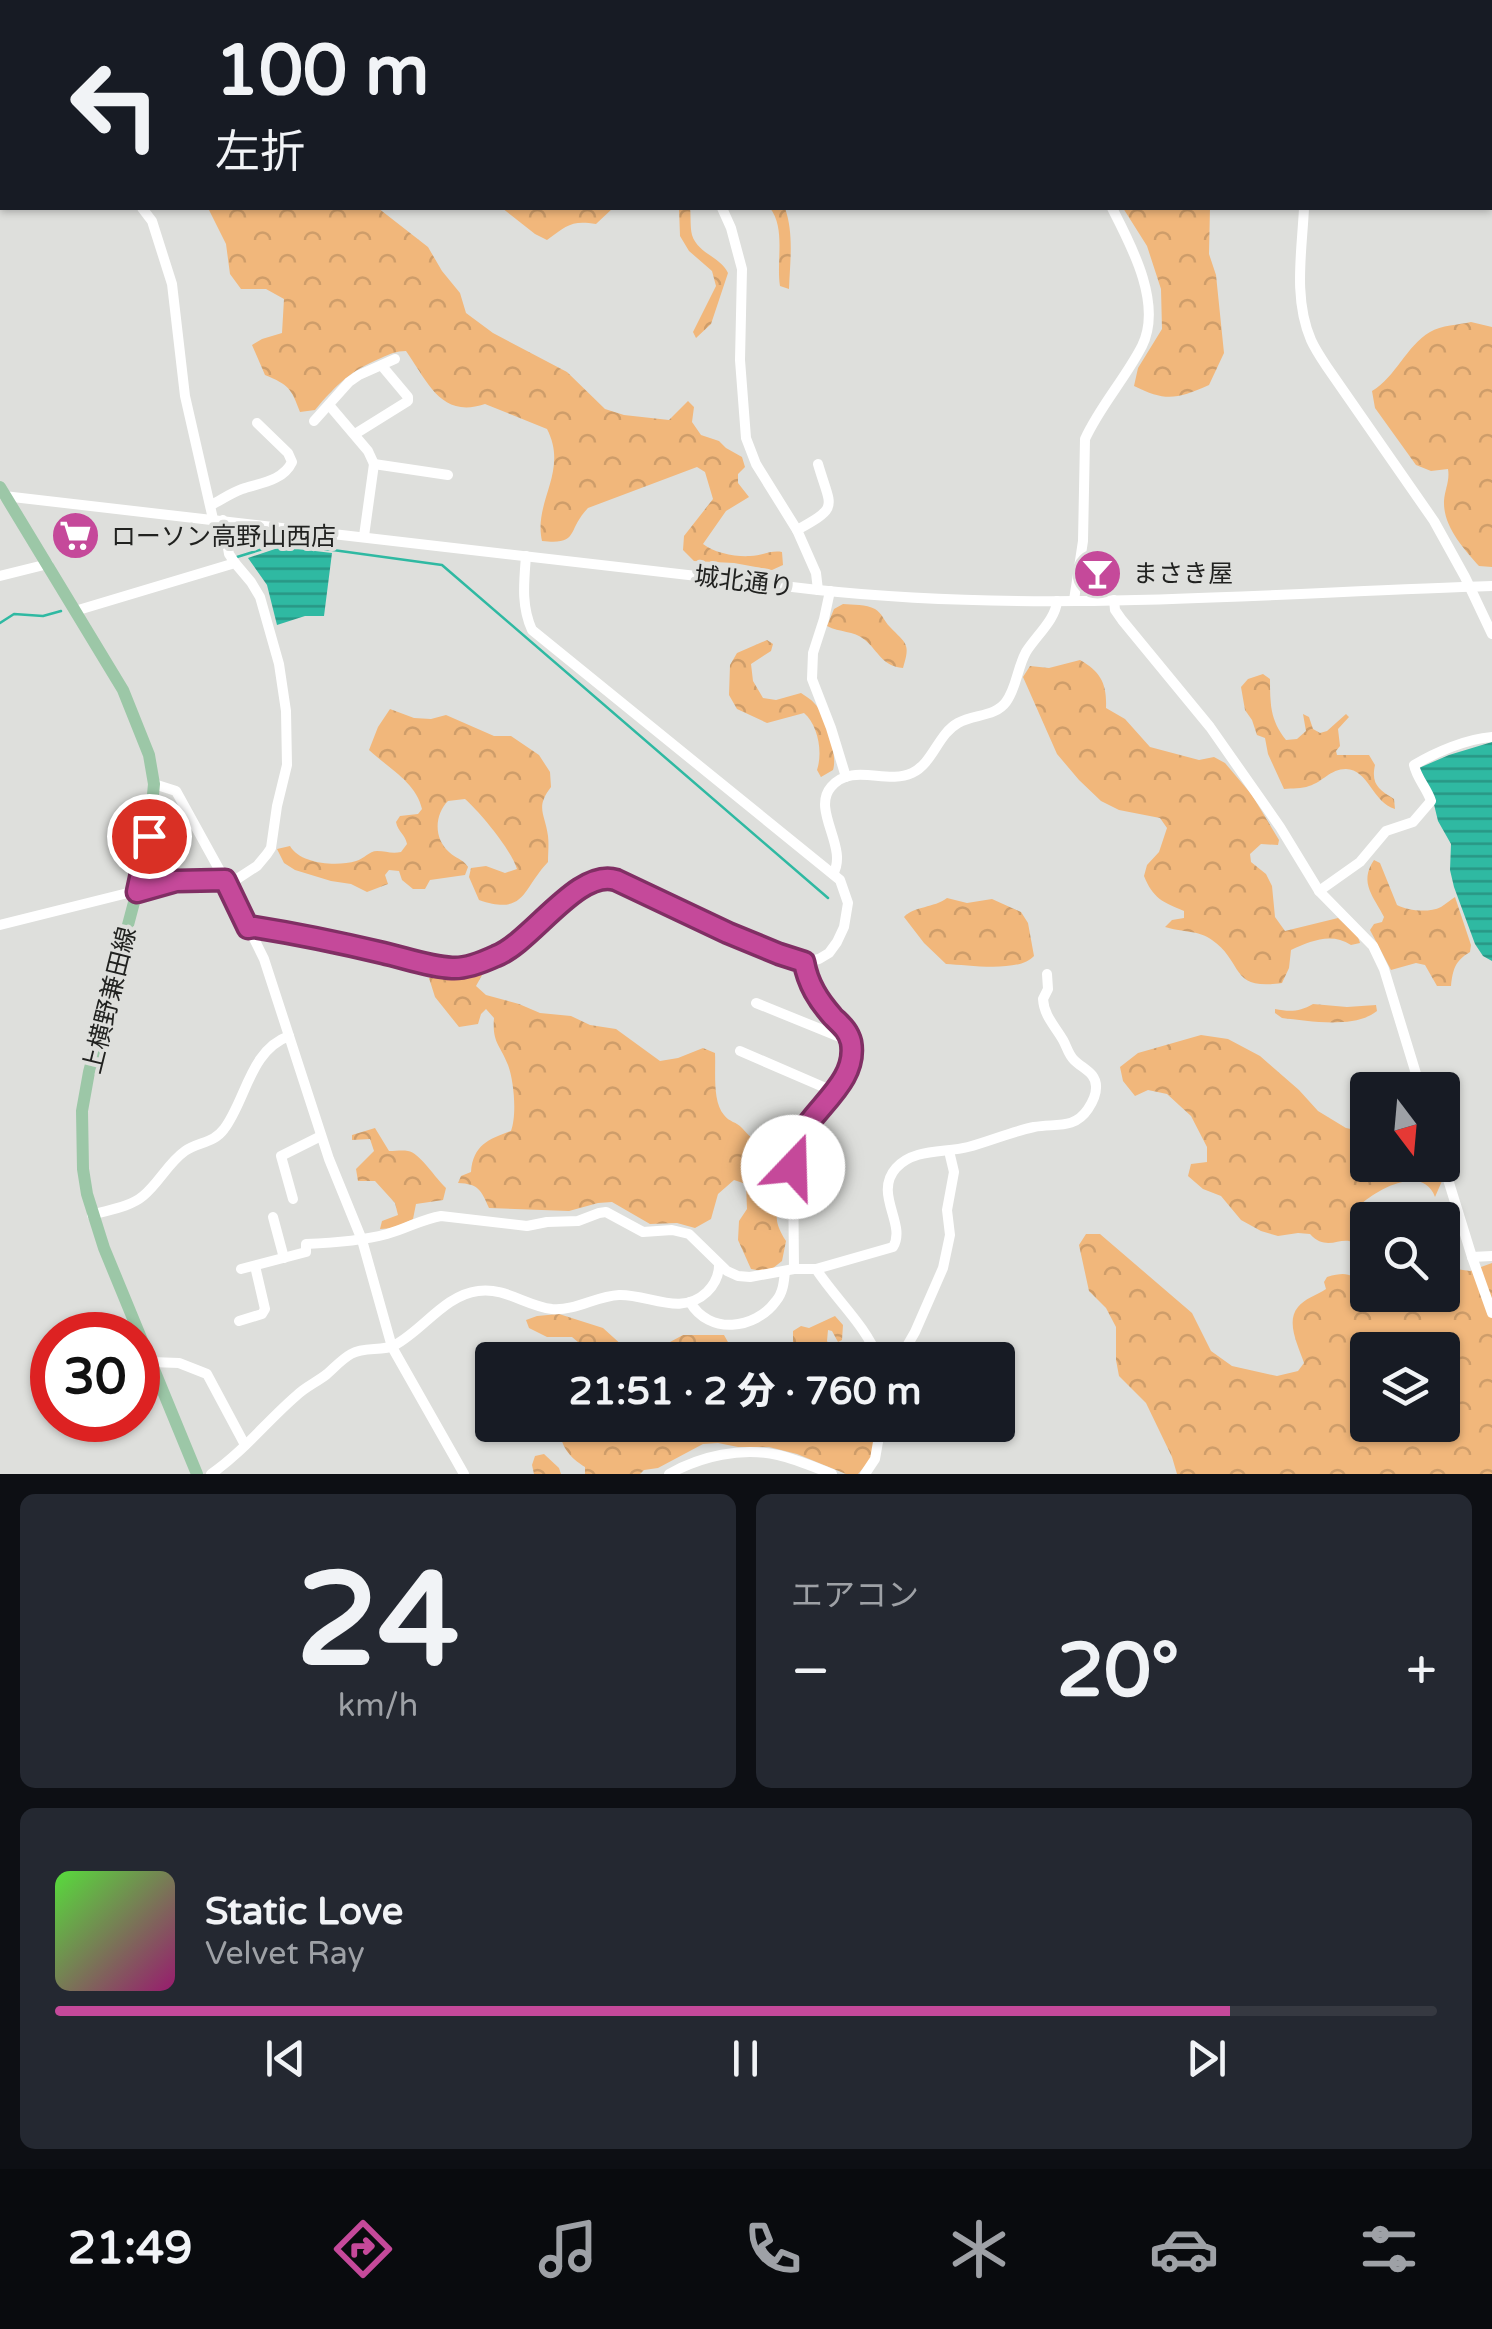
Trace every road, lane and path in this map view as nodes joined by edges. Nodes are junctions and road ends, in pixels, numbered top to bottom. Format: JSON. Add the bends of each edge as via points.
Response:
{"nodes":[{"id":1,"x":144,"y":210,"type":"edge"},
{"id":2,"x":723,"y":210,"type":"edge"},
{"id":3,"x":1113,"y":210,"type":"edge"},
{"id":4,"x":1304,"y":210,"type":"edge"},
{"id":5,"x":395,"y":359,"type":"dead end"},
{"id":6,"x":382,"y":366,"type":"junction"},
{"id":7,"x":329,"y":406,"type":"junction"},
{"id":8,"x":314,"y":421,"type":"dead end"},
{"id":9,"x":257,"y":423,"type":"dead end"},
{"id":10,"x":355,"y":434,"type":"junction"},
{"id":11,"x":374,"y":464,"type":"junction"},
{"id":12,"x":818,"y":464,"type":"dead end"},
{"id":13,"x":448,"y":476,"type":"dead end"},
{"id":14,"x":2,"y":493,"type":"edge"},
{"id":15,"x":211,"y":505,"type":"junction"},
{"id":16,"x":218,"y":519,"type":"junction"},
{"id":17,"x":797,"y":530,"type":"junction"},
{"id":18,"x":364,"y":536,"type":"junction"},
{"id":19,"x":526,"y":556,"type":"junction"},
{"id":20,"x":234,"y":562,"type":"junction"},
{"id":21,"x":48,"y":564,"type":"junction"},
{"id":22,"x":0,"y":576,"type":"edge"},
{"id":23,"x":1470,"y":586,"type":"junction"},
{"id":24,"x":1492,"y":586,"type":"edge"},
{"id":25,"x":824,"y":590,"type":"junction"},
{"id":26,"x":1074,"y":600,"type":"junction"},
{"id":27,"x":1114,"y":600,"type":"junction"},
{"id":28,"x":1057,"y":601,"type":"junction"},
{"id":29,"x":75,"y":611,"type":"junction"},
{"id":30,"x":1492,"y":634,"type":"edge"},
{"id":31,"x":1492,"y":737,"type":"edge"},
{"id":32,"x":846,"y":777,"type":"junction"},
{"id":33,"x":154,"y":784,"type":"junction"},
{"id":34,"x":834,"y":874,"type":"junction"},
{"id":35,"x":225,"y":880,"type":"junction"},
{"id":36,"x":1318,"y":891,"type":"junction"},
{"id":37,"x":137,"y":892,"type":"junction"},
{"id":38,"x":0,"y":925,"type":"edge"},
{"id":39,"x":248,"y":928,"type":"junction"},
{"id":40,"x":804,"y":962,"type":"junction"},
{"id":41,"x":1047,"y":974,"type":"dead end"},
{"id":42,"x":756,"y":1003,"type":"dead end"},
{"id":43,"x":289,"y":1036,"type":"junction"},
{"id":44,"x":850,"y":1039,"type":"junction"},
{"id":45,"x":740,"y":1050,"type":"dead end"},
{"id":46,"x":1415,"y":1072,"type":"edge"},
{"id":47,"x":835,"y":1092,"type":"junction"},
{"id":48,"x":321,"y":1136,"type":"junction"},
{"id":49,"x":949,"y":1151,"type":"junction"},
{"id":50,"x":1449,"y":1182,"type":"edge"},
{"id":51,"x":293,"y":1199,"type":"dead end"},
{"id":52,"x":92,"y":1215,"type":"junction"},
{"id":53,"x":273,"y":1217,"type":"dead end"},
{"id":54,"x":362,"y":1240,"type":"junction"},
{"id":55,"x":1492,"y":1256,"type":"edge"},
{"id":56,"x":1472,"y":1257,"type":"junction"},
{"id":57,"x":284,"y":1258,"type":"junction"},
{"id":58,"x":719,"y":1265,"type":"junction"},
{"id":59,"x":255,"y":1266,"type":"junction"},
{"id":60,"x":240,"y":1269,"type":"dead end"},
{"id":61,"x":816,"y":1269,"type":"junction"},
{"id":62,"x":790,"y":1270,"type":"junction"},
{"id":63,"x":690,"y":1302,"type":"junction"},
{"id":64,"x":130,"y":1312,"type":"edge"},
{"id":65,"x":1492,"y":1313,"type":"edge"},
{"id":66,"x":239,"y":1321,"type":"dead end"},
{"id":67,"x":872,"y":1342,"type":"edge"},
{"id":68,"x":910,"y":1342,"type":"edge"},
{"id":69,"x":392,"y":1347,"type":"junction"},
{"id":70,"x":160,"y":1362,"type":"edge"},
{"id":71,"x":160,"y":1383,"type":"edge"},
{"id":72,"x":878,"y":1442,"type":"edge"},
{"id":73,"x":245,"y":1445,"type":"junction"},
{"id":74,"x":198,"y":1474,"type":"edge"},
{"id":75,"x":211,"y":1474,"type":"edge"},
{"id":76,"x":464,"y":1474,"type":"edge"},
{"id":77,"x":669,"y":1474,"type":"edge"},
{"id":78,"x":832,"y":1474,"type":"edge"},
{"id":79,"x":866,"y":1474,"type":"edge"}],
"edges":[{"from":1,"to":15,"type":"street","via":[[172,284],[185,396]]},
{"from":2,"to":17,"type":"street","via":[[742,269],[746,438]]},
{"from":3,"to":26,"type":"street","via":[[1140,269],[1147,335],[1085,438],[1084,541]]},
{"from":4,"to":23,"type":"street","via":[[1300,288],[1312,341],[1434,520]]},
{"from":5,"to":6,"type":"street"},
{"from":6,"to":7,"type":"street","via":[[359,374]]},
{"from":6,"to":10,"type":"street","via":[[408,401]]},
{"from":7,"to":8,"type":"street"},
{"from":7,"to":10,"type":"street"},
{"from":9,"to":15,"type":"street","via":[[288,453],[290,468]]},
{"from":10,"to":11,"type":"street"},
{"from":11,"to":13,"type":"street"},
{"from":11,"to":18,"type":"street"},
{"from":12,"to":17,"type":"street","via":[[829,510]]},
{"from":14,"to":16,"type":"street","name":"城北通り"},
{"from":14,"to":21,"type":"main road","name":"上横野兼田線"},
{"from":15,"to":16,"type":"street"},
{"from":16,"to":18,"type":"street","name":"城北通り"},
{"from":16,"to":20,"type":"street"},
{"from":17,"to":25,"type":"street"},
{"from":18,"to":19,"type":"street","name":"城北通り"},
{"from":19,"to":25,"type":"street","name":"城北通り"},
{"from":19,"to":34,"type":"street","via":[[525,616],[532,630]]},
{"from":20,"to":29,"type":"street"},
{"from":20,"to":35,"type":"street","via":[[256,590],[279,664],[287,765],[271,848],[242,877]]},
{"from":21,"to":22,"type":"street"},
{"from":21,"to":29,"type":"main road","name":"上横野兼田線"},
{"from":23,"to":24,"type":"street","name":"城北通り"},
{"from":23,"to":27,"type":"street","name":"城北通り"},
{"from":23,"to":30,"type":"street"},
{"from":25,"to":28,"type":"street","name":"城北通り"},
{"from":25,"to":32,"type":"street","via":[[812,680]]},
{"from":26,"to":27,"type":"street","name":"城北通り"},
{"from":26,"to":28,"type":"street","name":"城北通り"},
{"from":27,"to":36,"type":"street","via":[[1122,620],[1251,784]]},
{"from":28,"to":32,"type":"street","via":[[1018,666],[1005,704],[957,723],[912,772]]},
{"from":29,"to":33,"type":"main road","name":"上横野兼田線","via":[[128,702]]},
{"from":31,"to":36,"type":"street","via":[[1414,765],[1431,802],[1413,822],[1386,831],[1360,862]]},
{"from":32,"to":34,"type":"street","via":[[830,787],[825,802],[837,854]]},
{"from":33,"to":35,"type":"street","via":[[176,791]]},
{"from":33,"to":37,"type":"main road","name":"上横野兼田線"},
{"from":34,"to":40,"type":"street","via":[[846,892],[844,928],[829,953]]},
{"from":35,"to":37,"type":"street","via":[[176,881]]},
{"from":35,"to":39,"type":"street"},
{"from":36,"to":46,"type":"street","via":[[1380,959]]},
{"from":37,"to":38,"type":"street"},
{"from":37,"to":52,"type":"main road","name":"上横野兼田線","via":[[82,1110],[82,1168]]},
{"from":39,"to":40,"type":"street","via":[[462,967],[517,945],[579,889],[608,878]]},
{"from":39,"to":43,"type":"street"},
{"from":40,"to":44,"type":"street","via":[[812,990]]},
{"from":41,"to":49,"type":"street","via":[[1046,1014],[1073,1060],[1094,1075],[1094,1098],[1072,1124],[1033,1127]]},
{"from":42,"to":44,"type":"street"},
{"from":43,"to":48,"type":"street"},
{"from":43,"to":52,"type":"street","via":[[257,1066],[220,1135],[183,1152],[142,1197]]},
{"from":44,"to":47,"type":"street","via":[[850,1063]]},
{"from":45,"to":47,"type":"street"},
{"from":47,"to":62,"type":"street","via":[[795,1150]]},
{"from":48,"to":51,"type":"street","via":[[280,1156]]},
{"from":48,"to":54,"type":"street"},
{"from":49,"to":61,"type":"street","via":[[922,1155],[894,1171],[887,1195],[897,1232],[893,1248]]},
{"from":49,"to":68,"type":"street","via":[[954,1172],[943,1268]]},
{"from":50,"to":56,"type":"street"},
{"from":52,"to":64,"type":"main road","name":"上横野兼田線"},
{"from":53,"to":57,"type":"street"},
{"from":54,"to":57,"type":"street","via":[[306,1244],[306,1252]]},
{"from":54,"to":58,"type":"street","via":[[441,1216],[527,1226],[606,1212],[643,1232],[690,1234]]},
{"from":54,"to":69,"type":"street"},
{"from":55,"to":56,"type":"street"},
{"from":56,"to":65,"type":"street"},
{"from":57,"to":59,"type":"street"},
{"from":58,"to":62,"type":"street","via":[[750,1277]]},
{"from":58,"to":63,"type":"street","via":[[711,1288]]},
{"from":59,"to":60,"type":"street"},
{"from":59,"to":66,"type":"street","via":[[265,1309]]},
{"from":61,"to":62,"type":"street"},
{"from":61,"to":67,"type":"street"},
{"from":62,"to":63,"type":"street","via":[[780,1298],[748,1324],[711,1322]]},
{"from":63,"to":69,"type":"street","via":[[624,1294],[562,1309],[477,1291],[457,1298]]},
{"from":69,"to":73,"type":"street","via":[[348,1356]]},
{"from":69,"to":76,"type":"street"},
{"from":70,"to":73,"type":"street","via":[[207,1374]]},
{"from":71,"to":74,"type":"main road","name":"上横野兼田線"},
{"from":72,"to":79,"type":"street"},
{"from":73,"to":75,"type":"street"},
{"from":77,"to":78,"type":"street","via":[[706,1457],[761,1453]]}]}
